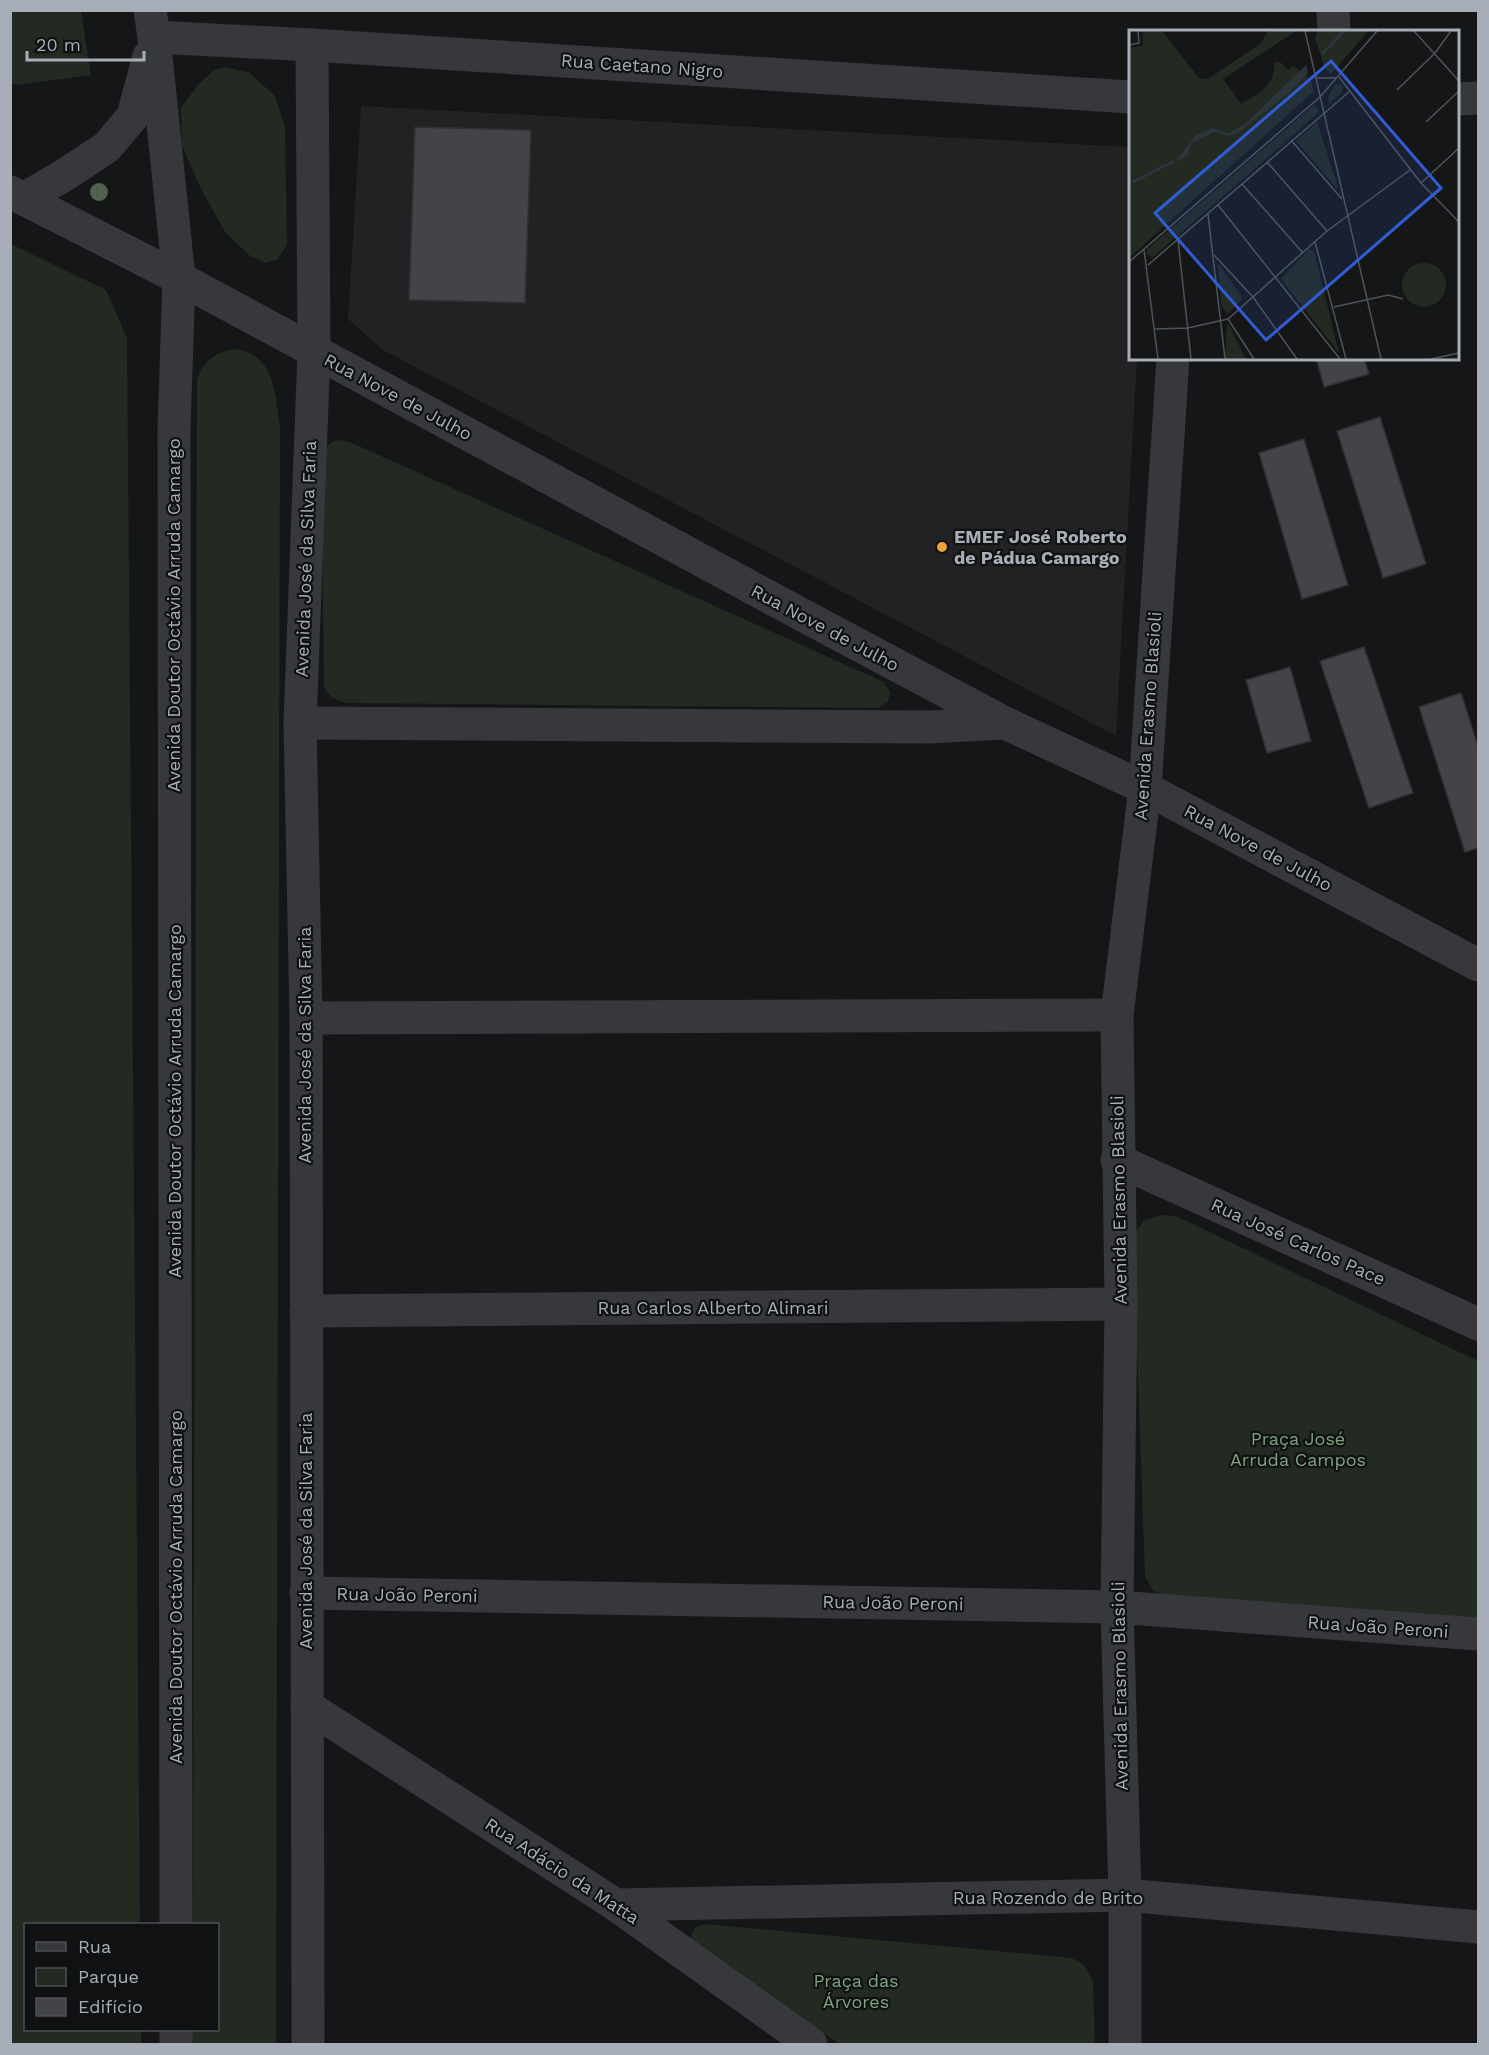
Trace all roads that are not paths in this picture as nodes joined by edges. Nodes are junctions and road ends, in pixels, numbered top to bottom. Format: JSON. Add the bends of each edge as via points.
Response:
{"nodes":[{"id":1,"x":1333,"y":10,"type":"edge"},
{"id":2,"x":152,"y":24,"type":"edge"},
{"id":3,"x":1334,"y":30,"type":"edge"},
{"id":4,"x":312,"y":45,"type":"junction"},
{"id":5,"x":1129,"y":97,"type":"edge"},
{"id":6,"x":1479,"y":98,"type":"edge"},
{"id":7,"x":1459,"y":99,"type":"edge"},
{"id":8,"x":17,"y":195,"type":"edge"},
{"id":9,"x":179,"y":278,"type":"junction"},
{"id":10,"x":314,"y":352,"type":"junction"},
{"id":11,"x":1173,"y":360,"type":"edge"},
{"id":12,"x":300,"y":723,"type":"junction"},
{"id":13,"x":1005,"y":723,"type":"junction"},
{"id":14,"x":1145,"y":788,"type":"junction"},
{"id":15,"x":1479,"y":965,"type":"edge"},
{"id":16,"x":1117,"y":1015,"type":"junction"},
{"id":17,"x":306,"y":1018,"type":"junction"},
{"id":18,"x":1118,"y":1160,"type":"junction"},
{"id":19,"x":1120,"y":1304,"type":"junction"},
{"id":20,"x":306,"y":1311,"type":"junction"},
{"id":21,"x":1479,"y":1324,"type":"edge"},
{"id":22,"x":306,"y":1593,"type":"junction"},
{"id":23,"x":1117,"y":1607,"type":"junction"},
{"id":24,"x":1479,"y":1634,"type":"edge"},
{"id":25,"x":307,"y":1706,"type":"junction"},
{"id":26,"x":1125,"y":1895,"type":"junction"},
{"id":27,"x":616,"y":1905,"type":"junction"},
{"id":28,"x":176,"y":1923,"type":"edge"},
{"id":29,"x":1479,"y":1927,"type":"edge"},
{"id":30,"x":308,"y":2044,"type":"edge"},
{"id":31,"x":812,"y":2044,"type":"edge"},
{"id":32,"x":1125,"y":2044,"type":"edge"}],
"edges":[{"from":1,"to":3,"type":"street"},
{"from":2,"to":4,"type":"street","name":"Rua Caetano Nigro"},
{"from":2,"to":8,"type":"street","via":[[133,116],[107,147]]},
{"from":2,"to":9,"type":"street","name":"Avenida Doutor Octávio Arruda Camargo"},
{"from":4,"to":5,"type":"street","name":"Rua Caetano Nigro"},
{"from":4,"to":10,"type":"street","name":"Avenida José da Silva Faria"},
{"from":6,"to":7,"type":"street"},
{"from":8,"to":9,"type":"street","name":"Rua Nove de Julho"},
{"from":9,"to":10,"type":"street","name":"Rua Nove de Julho"},
{"from":9,"to":28,"type":"street","name":"Avenida Doutor Octávio Arruda Camargo","via":[[174,430]]},
{"from":10,"to":12,"type":"street","name":"Avenida José da Silva Faria"},
{"from":10,"to":13,"type":"street","name":"Rua Nove de Julho"},
{"from":11,"to":14,"type":"street","name":"Avenida Erasmo Blasioli"},
{"from":12,"to":13,"type":"street","via":[[918,727]]},
{"from":12,"to":17,"type":"street","name":"Avenida José da Silva Faria"},
{"from":13,"to":14,"type":"street","name":"Rua Nove de Julho"},
{"from":14,"to":15,"type":"street","name":"Rua Nove de Julho"},
{"from":14,"to":16,"type":"street","name":"Avenida Erasmo Blasioli"},
{"from":16,"to":17,"type":"street"},
{"from":16,"to":18,"type":"street","name":"Avenida Erasmo Blasioli"},
{"from":17,"to":20,"type":"street","name":"Avenida José da Silva Faria"},
{"from":18,"to":19,"type":"street","name":"Avenida Erasmo Blasioli"},
{"from":18,"to":21,"type":"street","name":"Rua José Carlos Pace"},
{"from":19,"to":20,"type":"street","name":"Rua Carlos Alberto Alimari"},
{"from":19,"to":23,"type":"street","name":"Avenida Erasmo Blasioli"},
{"from":20,"to":22,"type":"street","name":"Avenida José da Silva Faria"},
{"from":22,"to":23,"type":"street","name":"Rua João Peroni"},
{"from":22,"to":25,"type":"street","name":"Avenida José da Silva Faria"},
{"from":23,"to":24,"type":"street","name":"Rua João Peroni"},
{"from":23,"to":26,"type":"street","name":"Avenida Erasmo Blasioli"},
{"from":25,"to":27,"type":"street","name":"Rua Adácio da Matta"},
{"from":25,"to":30,"type":"street","name":"Avenida José da Silva Faria"},
{"from":26,"to":27,"type":"street","name":"Rua Rozendo de Brito"},
{"from":26,"to":29,"type":"street","name":"Rua Rozendo de Brito"},
{"from":26,"to":32,"type":"street","name":"Avenida Erasmo Blasioli"},
{"from":27,"to":31,"type":"street","name":"Rua Adácio da Matta"}]}
